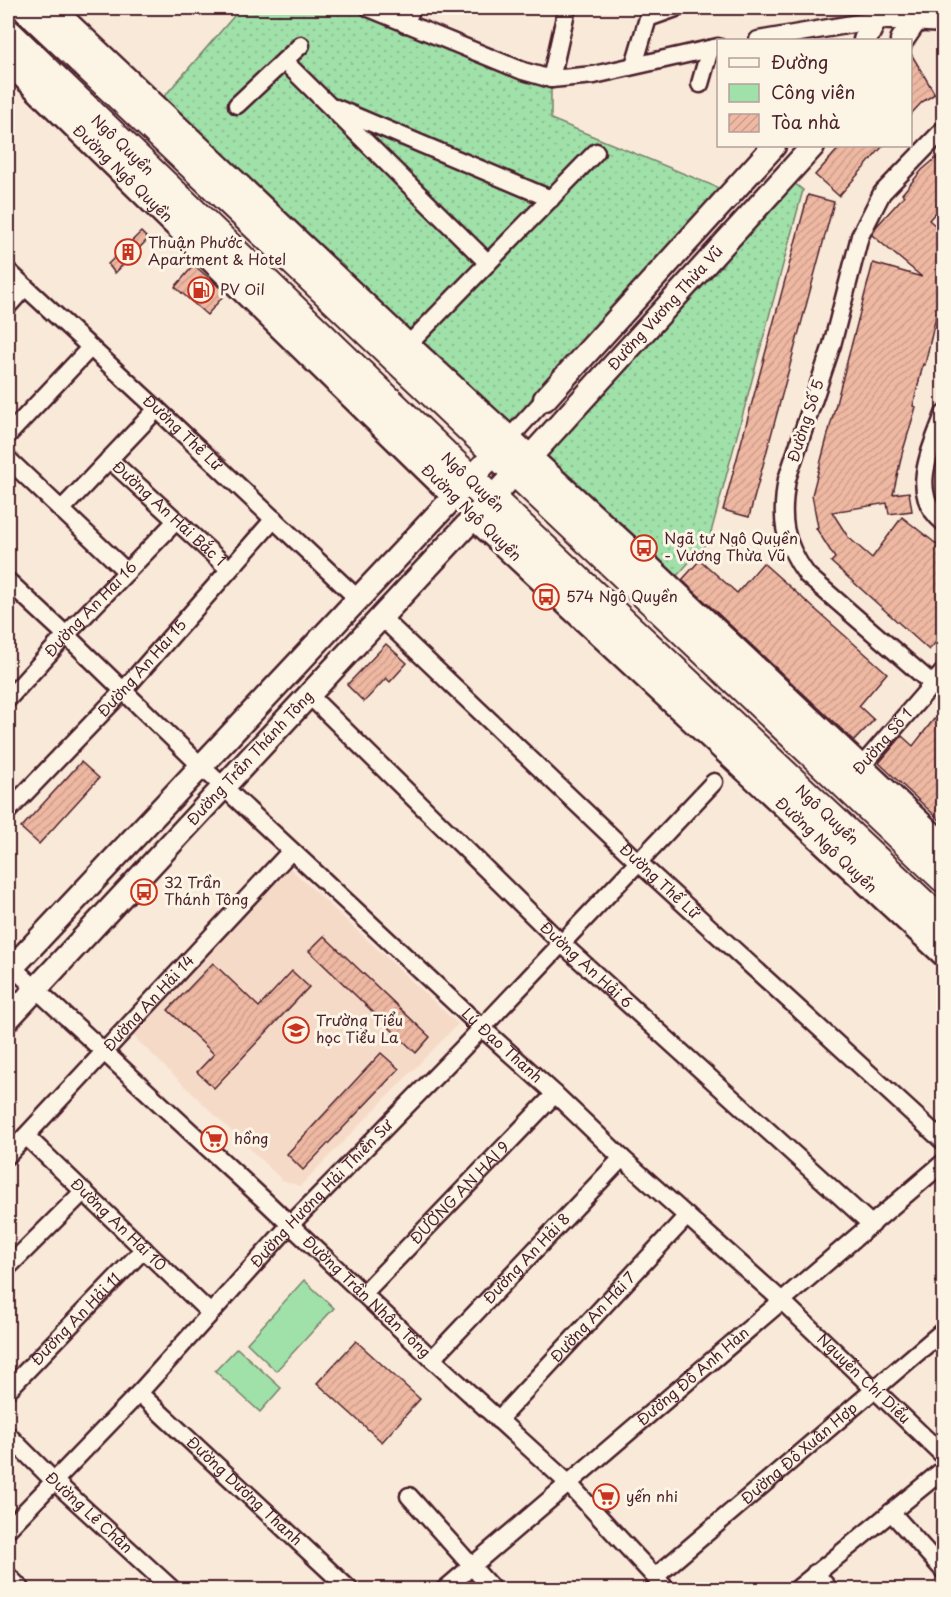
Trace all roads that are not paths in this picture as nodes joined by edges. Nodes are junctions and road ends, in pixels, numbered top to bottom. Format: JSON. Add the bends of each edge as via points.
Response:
{"nodes":[{"id":1,"x":27,"y":8,"type":"edge"},
{"id":2,"x":52,"y":8,"type":"edge"},
{"id":3,"x":369,"y":8,"type":"edge"},
{"id":4,"x":412,"y":8,"type":"edge"},
{"id":5,"x":567,"y":8,"type":"edge"},
{"id":6,"x":676,"y":8,"type":"edge"},
{"id":7,"x":878,"y":14,"type":"edge"},
{"id":8,"x":918,"y":14,"type":"edge"},
{"id":9,"x":405,"y":24,"type":"junction"},
{"id":10,"x":944,"y":24,"type":"edge"},
{"id":11,"x":8,"y":35,"type":"edge"},
{"id":12,"x":763,"y":39,"type":"edge"},
{"id":13,"x":866,"y":39,"type":"edge"},
{"id":14,"x":903,"y":39,"type":"edge"},
{"id":15,"x":301,"y":45,"type":"dead end"},
{"id":16,"x":714,"y":48,"type":"edge"},
{"id":17,"x":285,"y":61,"type":"junction"},
{"id":18,"x":8,"y":62,"type":"edge"},
{"id":19,"x":634,"y":65,"type":"junction"},
{"id":20,"x":551,"y":79,"type":"junction"},
{"id":21,"x":700,"y":84,"type":"dead end"},
{"id":22,"x":237,"y":105,"type":"dead end"},
{"id":23,"x":328,"y":105,"type":"junction"},
{"id":24,"x":944,"y":129,"type":"edge"},
{"id":25,"x":773,"y":147,"type":"edge"},
{"id":26,"x":812,"y":147,"type":"edge"},
{"id":27,"x":596,"y":152,"type":"dead end"},
{"id":28,"x":551,"y":199,"type":"junction"},
{"id":29,"x":488,"y":263,"type":"junction"},
{"id":30,"x":8,"y":271,"type":"edge"},
{"id":31,"x":25,"y":287,"type":"junction"},
{"id":32,"x":8,"y":306,"type":"edge"},
{"id":33,"x":408,"y":345,"type":"junction"},
{"id":34,"x":90,"y":348,"type":"junction"},
{"id":35,"x":545,"y":399,"type":"joint"},
{"id":36,"x":157,"y":409,"type":"junction"},
{"id":37,"x":944,"y":414,"type":"edge"},
{"id":38,"x":8,"y":435,"type":"edge"},
{"id":39,"x":513,"y":455,"type":"junction"},
{"id":40,"x":8,"y":459,"type":"edge"},
{"id":41,"x":109,"y":459,"type":"junction"},
{"id":42,"x":471,"y":498,"type":"junction"},
{"id":43,"x":61,"y":510,"type":"junction"},
{"id":44,"x":274,"y":519,"type":"junction"},
{"id":45,"x":176,"y":521,"type":"junction"},
{"id":46,"x":944,"y":523,"type":"edge"},
{"id":47,"x":229,"y":569,"type":"junction"},
{"id":48,"x":127,"y":572,"type":"junction"},
{"id":49,"x":8,"y":581,"type":"edge"},
{"id":50,"x":357,"y":598,"type":"junction"},
{"id":51,"x":381,"y":617,"type":"junction"},
{"id":52,"x":66,"y":635,"type":"junction"},
{"id":53,"x":944,"y":671,"type":"edge"},
{"id":54,"x":938,"y":689,"type":"edge"},
{"id":55,"x":123,"y":691,"type":"junction"},
{"id":56,"x":309,"y":695,"type":"junction"},
{"id":57,"x":8,"y":699,"type":"edge"},
{"id":58,"x":201,"y":766,"type":"junction"},
{"id":59,"x":853,"y":776,"type":"junction"},
{"id":60,"x":714,"y":782,"type":"dead end"},
{"id":61,"x":225,"y":787,"type":"junction"},
{"id":62,"x":8,"y":811,"type":"edge"},
{"id":63,"x":944,"y":845,"type":"edge"},
{"id":64,"x":291,"y":851,"type":"junction"},
{"id":65,"x":637,"y":861,"type":"junction"},
{"id":66,"x":944,"y":877,"type":"edge"},
{"id":67,"x":944,"y":925,"type":"edge"},
{"id":68,"x":561,"y":943,"type":"junction"},
{"id":69,"x":944,"y":955,"type":"edge"},
{"id":70,"x":9,"y":967,"type":"edge"},
{"id":71,"x":35,"y":988,"type":"junction"},
{"id":72,"x":8,"y":1018,"type":"edge"},
{"id":73,"x":482,"y":1028,"type":"junction"},
{"id":74,"x":104,"y":1051,"type":"junction"},
{"id":75,"x":555,"y":1094,"type":"junction"},
{"id":76,"x":26,"y":1136,"type":"junction"},
{"id":77,"x":944,"y":1142,"type":"edge"},
{"id":78,"x":8,"y":1155,"type":"edge"},
{"id":79,"x":622,"y":1158,"type":"junction"},
{"id":80,"x":944,"y":1162,"type":"edge"},
{"id":81,"x":84,"y":1191,"type":"junction"},
{"id":82,"x":687,"y":1216,"type":"junction"},
{"id":83,"x":290,"y":1225,"type":"junction"},
{"id":84,"x":872,"y":1225,"type":"junction"},
{"id":85,"x":144,"y":1249,"type":"junction"},
{"id":86,"x":8,"y":1267,"type":"edge"},
{"id":87,"x":363,"y":1294,"type":"junction"},
{"id":88,"x":782,"y":1301,"type":"junction"},
{"id":89,"x":210,"y":1313,"type":"junction"},
{"id":90,"x":944,"y":1330,"type":"edge"},
{"id":91,"x":432,"y":1359,"type":"junction"},
{"id":92,"x":8,"y":1390,"type":"edge"},
{"id":93,"x":873,"y":1390,"type":"junction"},
{"id":94,"x":138,"y":1393,"type":"junction"},
{"id":95,"x":498,"y":1420,"type":"junction"},
{"id":96,"x":8,"y":1435,"type":"edge"},
{"id":97,"x":944,"y":1456,"type":"edge"},
{"id":98,"x":944,"y":1469,"type":"edge"},
{"id":99,"x":54,"y":1481,"type":"junction"},
{"id":100,"x":568,"y":1483,"type":"junction"},
{"id":101,"x":409,"y":1496,"type":"dead end"},
{"id":102,"x":891,"y":1512,"type":"junction"},
{"id":103,"x":8,"y":1529,"type":"edge"},
{"id":104,"x":473,"y":1565,"type":"junction"},
{"id":105,"x":944,"y":1571,"type":"edge"},
{"id":106,"x":815,"y":1574,"type":"junction"},
{"id":107,"x":8,"y":1576,"type":"edge"},
{"id":108,"x":655,"y":1577,"type":"junction"},
{"id":109,"x":22,"y":1590,"type":"edge"},
{"id":110,"x":173,"y":1590,"type":"edge"},
{"id":111,"x":350,"y":1590,"type":"edge"},
{"id":112,"x":444,"y":1590,"type":"edge"},
{"id":113,"x":493,"y":1590,"type":"edge"},
{"id":114,"x":667,"y":1590,"type":"edge"},
{"id":115,"x":796,"y":1590,"type":"edge"},
{"id":116,"x":830,"y":1590,"type":"edge"}],
"edges":[{"from":1,"to":39,"type":"highway"},
{"from":2,"to":33,"type":"street"},
{"from":3,"to":9,"type":"street"},
{"from":4,"to":9,"type":"street"},
{"from":5,"to":20,"type":"street"},
{"from":6,"to":19,"type":"street","via":[[648,18]]},
{"from":7,"to":8,"type":"street"},
{"from":7,"to":12,"type":"street"},
{"from":7,"to":13,"type":"street"},
{"from":8,"to":10,"type":"street"},
{"from":8,"to":14,"type":"street"},
{"from":9,"to":20,"type":"street"},
{"from":11,"to":42,"type":"highway","name":"Ngô Quyền"},
{"from":15,"to":17,"type":"street"},
{"from":16,"to":19,"type":"street"},
{"from":16,"to":21,"type":"street"},
{"from":17,"to":22,"type":"street"},
{"from":17,"to":23,"type":"street"},
{"from":18,"to":42,"type":"street","name":"Đường Ngô Quyền"},
{"from":19,"to":20,"type":"street","via":[[594,75]]},
{"from":23,"to":28,"type":"street"},
{"from":23,"to":29,"type":"street"},
{"from":24,"to":54,"type":"street","name":"Đường Số 5","via":[[882,193],[860,236],[832,345],[783,502],[788,542],[807,575]]},
{"from":25,"to":35,"type":"street","name":"Đường Vương Thừa Vũ"},
{"from":26,"to":39,"type":"street","name":"Đường Vương Thừa Vũ"},
{"from":27,"to":28,"type":"street"},
{"from":28,"to":29,"type":"street"},
{"from":29,"to":33,"type":"street"},
{"from":30,"to":31,"type":"street","name":"Đường Thế Lữ"},
{"from":31,"to":32,"type":"street"},
{"from":31,"to":34,"type":"street","name":"Đường Thế Lữ"},
{"from":33,"to":39,"type":"street"},
{"from":34,"to":36,"type":"street","name":"Đường Thế Lữ"},
{"from":34,"to":38,"type":"street"},
{"from":35,"to":39,"type":"street","name":"Đường Vương Thừa Vũ"},
{"from":36,"to":41,"type":"street"},
{"from":36,"to":44,"type":"street","name":"Đường Thế Lữ"},
{"from":37,"to":46,"type":"street","via":[[924,483],[929,507]]},
{"from":39,"to":42,"type":"street"},
{"from":39,"to":59,"type":"highway"},
{"from":40,"to":43,"type":"street"},
{"from":41,"to":43,"type":"street"},
{"from":41,"to":45,"type":"street","name":"Đường An Hải Bắc 1"},
{"from":42,"to":50,"type":"street","name":"Đường Trần Thánh Tông"},
{"from":42,"to":51,"type":"street","name":"Đường Trần Thánh Tông"},
{"from":42,"to":67,"type":"highway","name":"Ngô Quyền"},
{"from":42,"to":69,"type":"street","name":"Đường Ngô Quyền"},
{"from":43,"to":48,"type":"street"},
{"from":44,"to":47,"type":"street","name":"Đường An Hải 15"},
{"from":44,"to":50,"type":"street","name":"Đường Thế Lữ"},
{"from":45,"to":47,"type":"street","name":"Đường An Hải Bắc 1"},
{"from":45,"to":48,"type":"street","name":"Đường An Hải 16"},
{"from":47,"to":55,"type":"street","name":"Đường An Hải 15"},
{"from":48,"to":52,"type":"street","name":"Đường An Hải 16"},
{"from":49,"to":52,"type":"street","name":"Lý Đạo Thành"},
{"from":50,"to":58,"type":"street","name":"Đường Trần Thánh Tông"},
{"from":51,"to":56,"type":"street","name":"Đường Trần Thánh Tông"},
{"from":51,"to":65,"type":"street","name":"Đường Thế Lữ"},
{"from":52,"to":55,"type":"street","name":"Lý Đạo Thành"},
{"from":52,"to":57,"type":"street","name":"Đường An Hải 16"},
{"from":53,"to":54,"type":"street","name":"Đường Số 1"},
{"from":54,"to":59,"type":"street","name":"Đường Số 1"},
{"from":55,"to":58,"type":"street","name":"Lý Đạo Thành"},
{"from":55,"to":62,"type":"street","name":"Đường An Hải 15"},
{"from":56,"to":61,"type":"street","name":"Đường Trần Thánh Tông"},
{"from":56,"to":68,"type":"street","name":"Đường An Hải 6"},
{"from":58,"to":61,"type":"street","name":"Lý Đạo Thành"},
{"from":58,"to":70,"type":"street","name":"Đường Trần Thánh Tông"},
{"from":59,"to":63,"type":"street"},
{"from":59,"to":66,"type":"highway"},
{"from":60,"to":65,"type":"street","name":"Đường Hương Hải Thiền Sư"},
{"from":61,"to":64,"type":"street","name":"Lý Đạo Thành"},
{"from":61,"to":71,"type":"street","name":"Đường Trần Thánh Tông"},
{"from":64,"to":73,"type":"street","name":"Lý Đạo Thành"},
{"from":64,"to":74,"type":"street","name":"Đường An Hải 14"},
{"from":65,"to":68,"type":"street","name":"Đường Hương Hải Thiền Sư"},
{"from":65,"to":77,"type":"street","name":"Đường Thế Lữ"},
{"from":68,"to":73,"type":"street","name":"Đường Hương Hải Thiền Sư"},
{"from":68,"to":84,"type":"street","name":"Đường An Hải 6"},
{"from":70,"to":71,"type":"street","name":"Đường Trần Nhân Tông"},
{"from":71,"to":72,"type":"street","name":"Đường Trần Thánh Tông"},
{"from":71,"to":74,"type":"street","name":"Đường Trần Nhân Tông"},
{"from":73,"to":75,"type":"street","name":"Lý Đạo Thành"},
{"from":73,"to":83,"type":"street","name":"Đường Hương Hải Thiền Sư"},
{"from":74,"to":76,"type":"street","name":"Đường An Hải 14"},
{"from":74,"to":83,"type":"street","name":"Đường Trần Nhân Tông"},
{"from":75,"to":79,"type":"street","name":"Lý Đạo Thành"},
{"from":75,"to":87,"type":"street","name":"ĐƯỜNG AN HẢl 9"},
{"from":76,"to":78,"type":"street","name":"Đường An Hải 14"},
{"from":76,"to":81,"type":"street","name":"Đường An Hải 10"},
{"from":79,"to":82,"type":"street","name":"Lý Đạo Thành"},
{"from":79,"to":91,"type":"street","name":"Đường An Hải 8"},
{"from":80,"to":84,"type":"street","name":"Đường Đỗ Anh Hàn"},
{"from":81,"to":85,"type":"street","name":"Đường An Hải 10"},
{"from":81,"to":86,"type":"street"},
{"from":82,"to":88,"type":"street","name":"Lý Đạo Thành"},
{"from":82,"to":95,"type":"street","name":"Đường An Hải 7"},
{"from":83,"to":87,"type":"street","name":"Đường Trần Nhân Tông"},
{"from":83,"to":89,"type":"street","name":"Đường Hương Hải Thiền Sư"},
{"from":84,"to":88,"type":"street","name":"Đường Đỗ Anh Hàn"},
{"from":85,"to":89,"type":"street","name":"Đường An Hải 10"},
{"from":85,"to":92,"type":"street","name":"Đường An Hải 11"},
{"from":87,"to":91,"type":"street","name":"Đường Trần Nhân Tông"},
{"from":88,"to":93,"type":"street","name":"Nguyễn Chí Diểu"},
{"from":88,"to":100,"type":"street","name":"Đường Đỗ Anh Hàn"},
{"from":89,"to":94,"type":"street","name":"Đường Hương Hải Thiền Sư"},
{"from":90,"to":93,"type":"street","name":"Đường Đỗ Xuân Hợp"},
{"from":91,"to":95,"type":"street","name":"Đường Trần Nhân Tông"},
{"from":93,"to":97,"type":"street","name":"Nguyễn Chí Diểu"},
{"from":93,"to":108,"type":"street","name":"Đường Đỗ Xuân Hợp"},
{"from":94,"to":99,"type":"street","name":"Đường Hương Hải Thiền Sư"},
{"from":94,"to":111,"type":"street","name":"Đường Dương Thanh"},
{"from":95,"to":100,"type":"street","name":"Đường Trần Nhân Tông"},
{"from":96,"to":99,"type":"street","name":"Đường Lê Chân"},
{"from":98,"to":102,"type":"street"},
{"from":99,"to":103,"type":"street","name":"Đường Hương Hải Thiền Sư"},
{"from":99,"to":110,"type":"street","name":"Đường Lê Chân"},
{"from":100,"to":104,"type":"street","name":"Đường Đỗ Anh Hàn"},
{"from":100,"to":108,"type":"street","name":"Đường Trần Nhân Tông"},
{"from":101,"to":104,"type":"street"},
{"from":102,"to":105,"type":"street"},
{"from":102,"to":106,"type":"street"},
{"from":104,"to":112,"type":"street","name":"Đường Đỗ Anh Hàn"},
{"from":104,"to":113,"type":"street"},
{"from":106,"to":115,"type":"street"},
{"from":106,"to":116,"type":"street"},
{"from":107,"to":109,"type":"street"},
{"from":108,"to":114,"type":"street","name":"Đường Trần Nhân Tông"}]}
